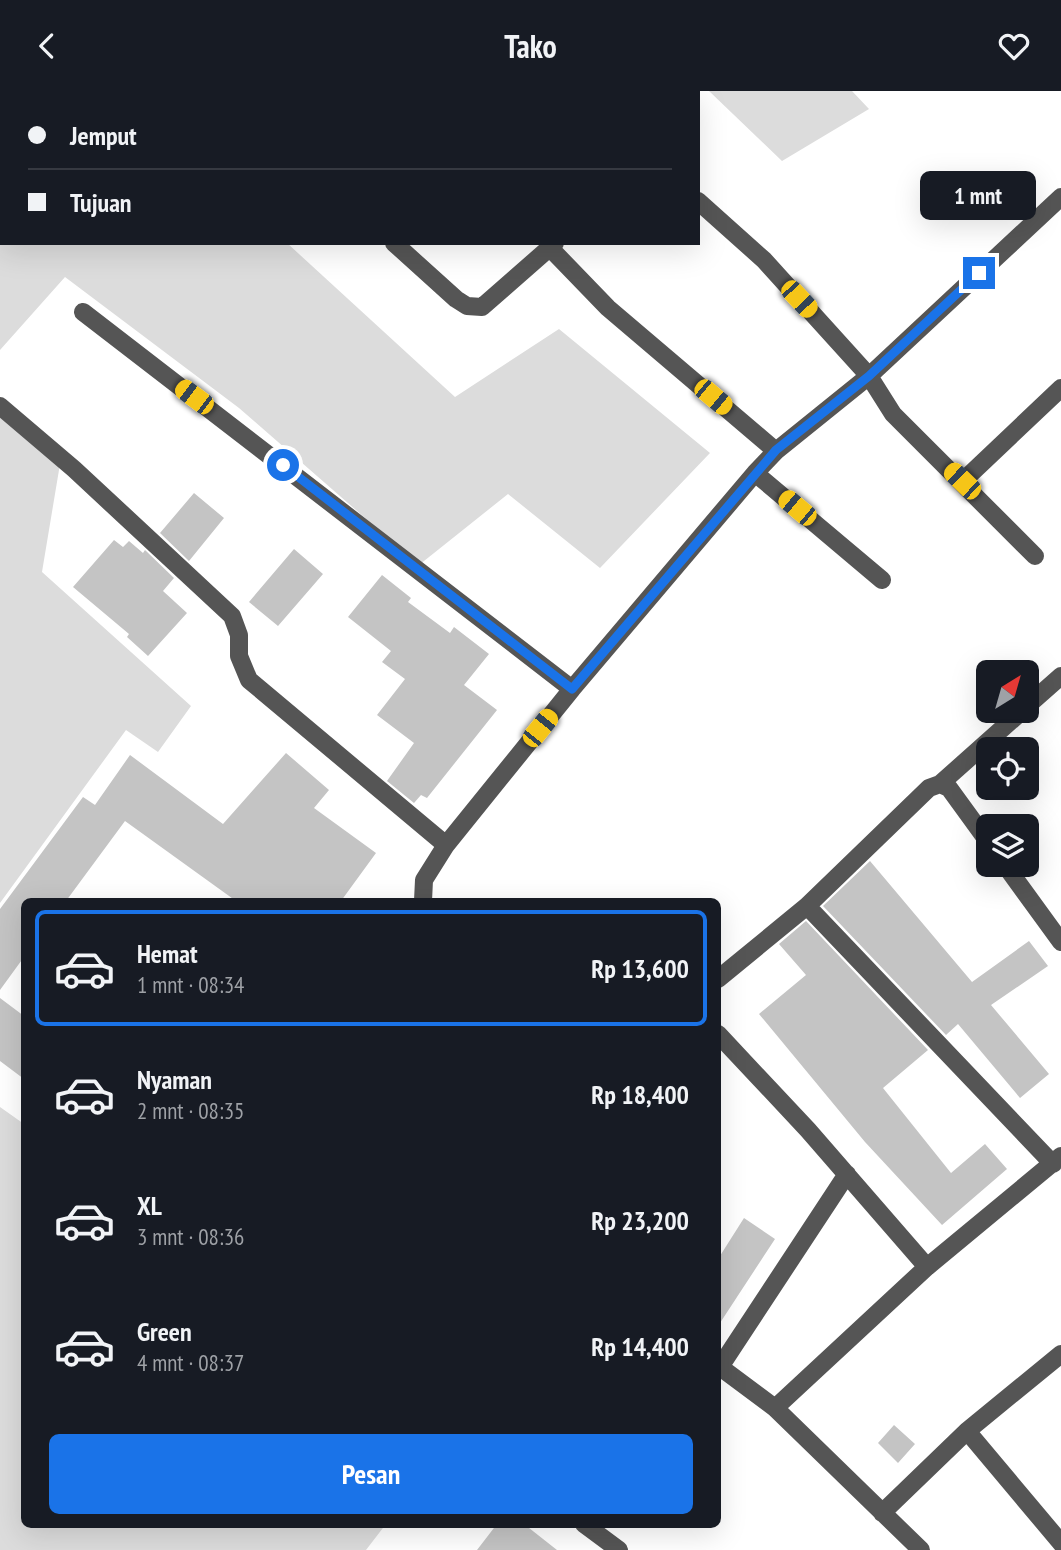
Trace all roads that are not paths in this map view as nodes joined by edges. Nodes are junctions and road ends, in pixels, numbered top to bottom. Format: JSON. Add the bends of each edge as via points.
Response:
{"nodes":[{"id":1,"x":1061,"y":197,"type":"edge"},
{"id":2,"x":700,"y":203,"type":"edge"},
{"id":3,"x":396,"y":245,"type":"edge"},
{"id":4,"x":553,"y":245,"type":"edge"},
{"id":5,"x":83,"y":312,"type":"dead end"},
{"id":6,"x":869,"y":376,"type":"junction"},
{"id":7,"x":1061,"y":388,"type":"edge"},
{"id":8,"x":0,"y":406,"type":"edge"},
{"id":9,"x":776,"y":450,"type":"junction"},
{"id":10,"x":755,"y":473,"type":"junction"},
{"id":11,"x":962,"y":481,"type":"junction"},
{"id":12,"x":1035,"y":556,"type":"dead end"},
{"id":13,"x":882,"y":580,"type":"dead end"},
{"id":14,"x":1061,"y":676,"type":"edge"},
{"id":15,"x":572,"y":689,"type":"junction"},
{"id":16,"x":1040,"y":695,"type":"edge"},
{"id":17,"x":1009,"y":723,"type":"edge"},
{"id":18,"x":940,"y":784,"type":"junction"},
{"id":19,"x":976,"y":824,"type":"edge"},
{"id":20,"x":446,"y":845,"type":"junction"},
{"id":21,"x":1014,"y":877,"type":"edge"},
{"id":22,"x":423,"y":898,"type":"edge"},
{"id":23,"x":807,"y":906,"type":"junction"},
{"id":24,"x":1061,"y":942,"type":"edge"},
{"id":25,"x":721,"y":977,"type":"edge"},
{"id":26,"x":721,"y":1037,"type":"edge"},
{"id":27,"x":1057,"y":1160,"type":"edge"},
{"id":28,"x":846,"y":1174,"type":"junction"},
{"id":29,"x":927,"y":1267,"type":"junction"},
{"id":30,"x":1061,"y":1354,"type":"edge"},
{"id":31,"x":721,"y":1365,"type":"edge"},
{"id":32,"x":721,"y":1369,"type":"edge"},
{"id":33,"x":775,"y":1408,"type":"junction"},
{"id":34,"x":967,"y":1431,"type":"junction"},
{"id":35,"x":881,"y":1513,"type":"junction"},
{"id":36,"x":593,"y":1528,"type":"edge"},
{"id":37,"x":1061,"y":1543,"type":"edge"},
{"id":38,"x":619,"y":1550,"type":"edge"},
{"id":39,"x":920,"y":1550,"type":"edge"}],
"edges":[{"from":1,"to":6,"type":"street"},
{"from":2,"to":6,"type":"street","via":[[764,260]]},
{"from":3,"to":4,"type":"street","via":[[467,306],[482,307]]},
{"from":4,"to":9,"type":"street","via":[[608,308]]},
{"from":5,"to":15,"type":"street"},
{"from":6,"to":9,"type":"street"},
{"from":6,"to":11,"type":"street","via":[[894,414]]},
{"from":7,"to":11,"type":"street"},
{"from":8,"to":20,"type":"street","via":[[232,616],[239,635],[239,656],[249,680]]},
{"from":9,"to":10,"type":"street"},
{"from":10,"to":13,"type":"street"},
{"from":10,"to":15,"type":"street"},
{"from":11,"to":12,"type":"street"},
{"from":14,"to":16,"type":"street"},
{"from":15,"to":20,"type":"street"},
{"from":17,"to":18,"type":"street"},
{"from":18,"to":19,"type":"street","via":[[949,788]]},
{"from":18,"to":23,"type":"street","via":[[929,788]]},
{"from":20,"to":22,"type":"street","via":[[424,880]]},
{"from":21,"to":24,"type":"street"},
{"from":23,"to":25,"type":"street"},
{"from":23,"to":27,"type":"street"},
{"from":26,"to":28,"type":"street"},
{"from":27,"to":29,"type":"street"},
{"from":28,"to":29,"type":"street"},
{"from":28,"to":31,"type":"street"},
{"from":29,"to":33,"type":"street"},
{"from":30,"to":34,"type":"street"},
{"from":32,"to":33,"type":"street"},
{"from":33,"to":35,"type":"street"},
{"from":34,"to":35,"type":"street"},
{"from":34,"to":37,"type":"street"},
{"from":35,"to":39,"type":"street"},
{"from":36,"to":38,"type":"street"}]}
